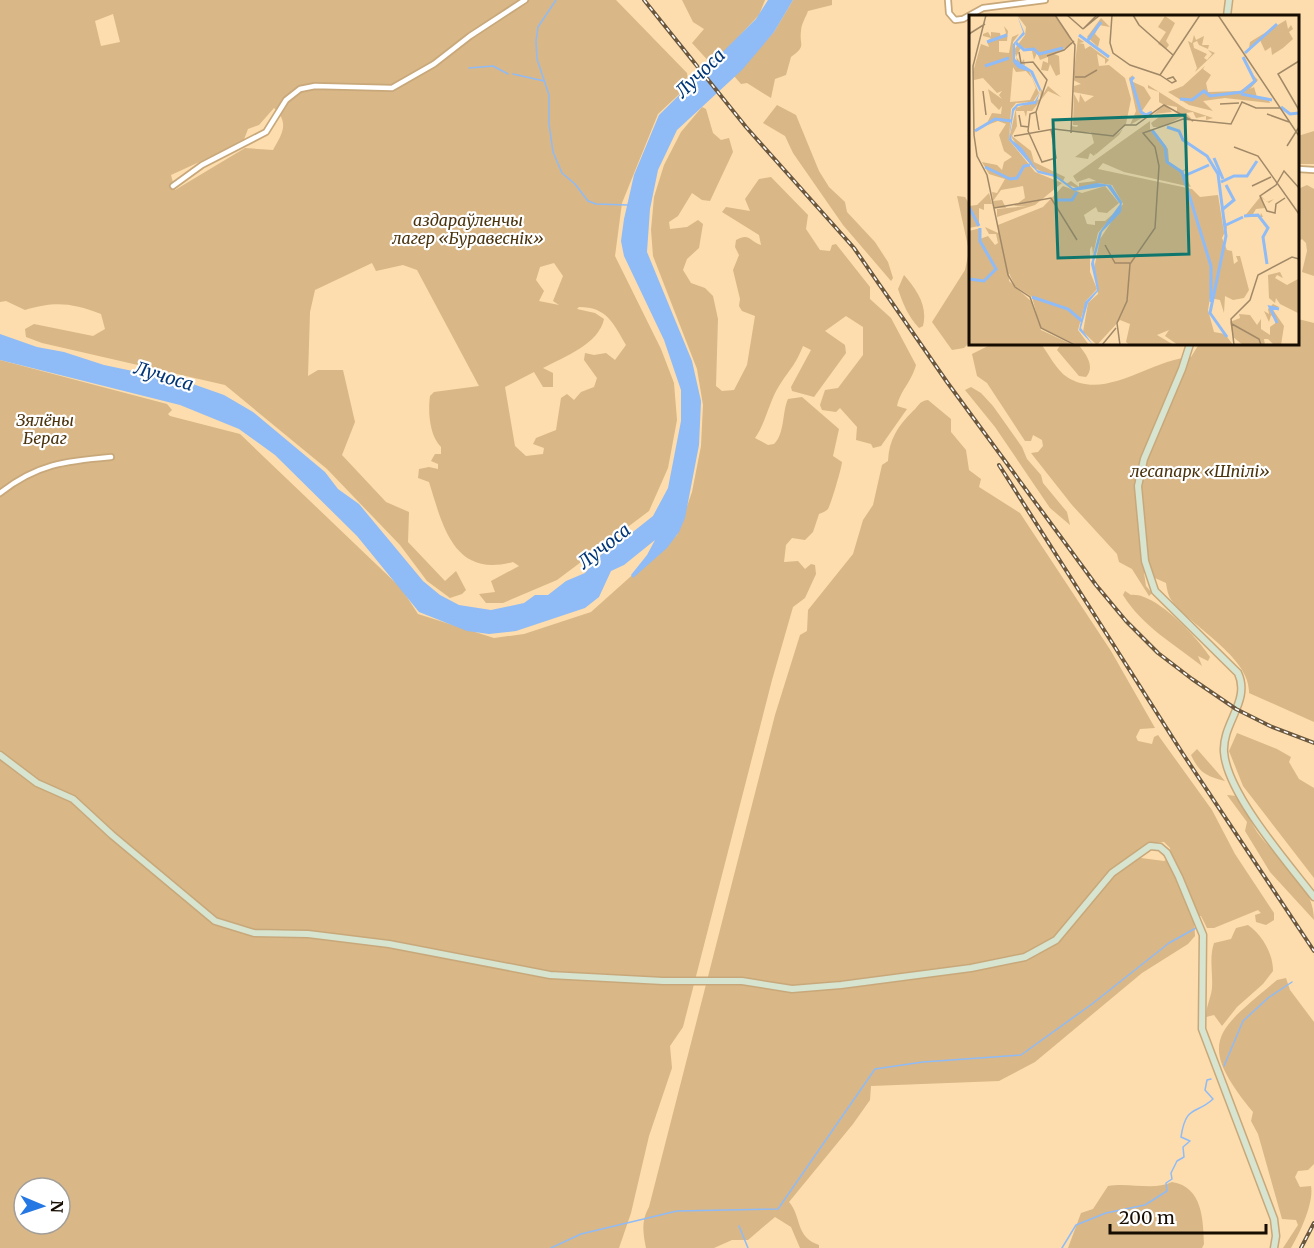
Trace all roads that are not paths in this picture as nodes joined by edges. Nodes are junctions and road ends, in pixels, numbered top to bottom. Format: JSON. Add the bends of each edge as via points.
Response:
{"nodes":[{"id":1,"x":525,"y":0,"type":"edge"},
{"id":2,"x":948,"y":0,"type":"edge"},
{"id":3,"x":1045,"y":0,"type":"edge"},
{"id":4,"x":1229,"y":0,"type":"edge"},
{"id":5,"x":970,"y":15,"type":"edge"},
{"id":6,"x":1227,"y":15,"type":"edge"},
{"id":7,"x":969,"y":16,"type":"edge"},
{"id":8,"x":1299,"y":169,"type":"edge"},
{"id":9,"x":1314,"y":170,"type":"edge"},
{"id":10,"x":173,"y":186,"type":"dead end"},
{"id":11,"x":1190,"y":345,"type":"edge"},
{"id":12,"x":111,"y":457,"type":"dead end"},
{"id":13,"x":0,"y":493,"type":"edge"},
{"id":14,"x":0,"y":755,"type":"edge"},
{"id":15,"x":1314,"y":897,"type":"edge"},
{"id":16,"x":1274,"y":1248,"type":"edge"}],
"edges":[{"from":1,"to":10,"type":"street","via":[[434,64],[392,88],[300,89],[286,100],[266,132],[202,165]]},
{"from":2,"to":7,"type":"street","via":[[949,13],[955,20]]},
{"from":3,"to":5,"type":"street","via":[[983,8]]},
{"from":4,"to":6,"type":"street"},
{"from":8,"to":9,"type":"street"},
{"from":11,"to":15,"type":"street","via":[[1144,459],[1138,486],[1147,571],[1155,591],[1238,673],[1243,690],[1227,732],[1223,750],[1226,765],[1248,808]]},
{"from":12,"to":13,"type":"street","via":[[52,464],[23,476]]},
{"from":14,"to":16,"type":"street","via":[[38,783],[73,799],[215,921],[230,928],[389,944],[550,975],[742,981],[792,989],[971,968],[1025,957],[1056,940],[1112,873],[1150,846],[1160,847],[1167,853],[1203,935],[1202,1029],[1274,1219]]}]}
